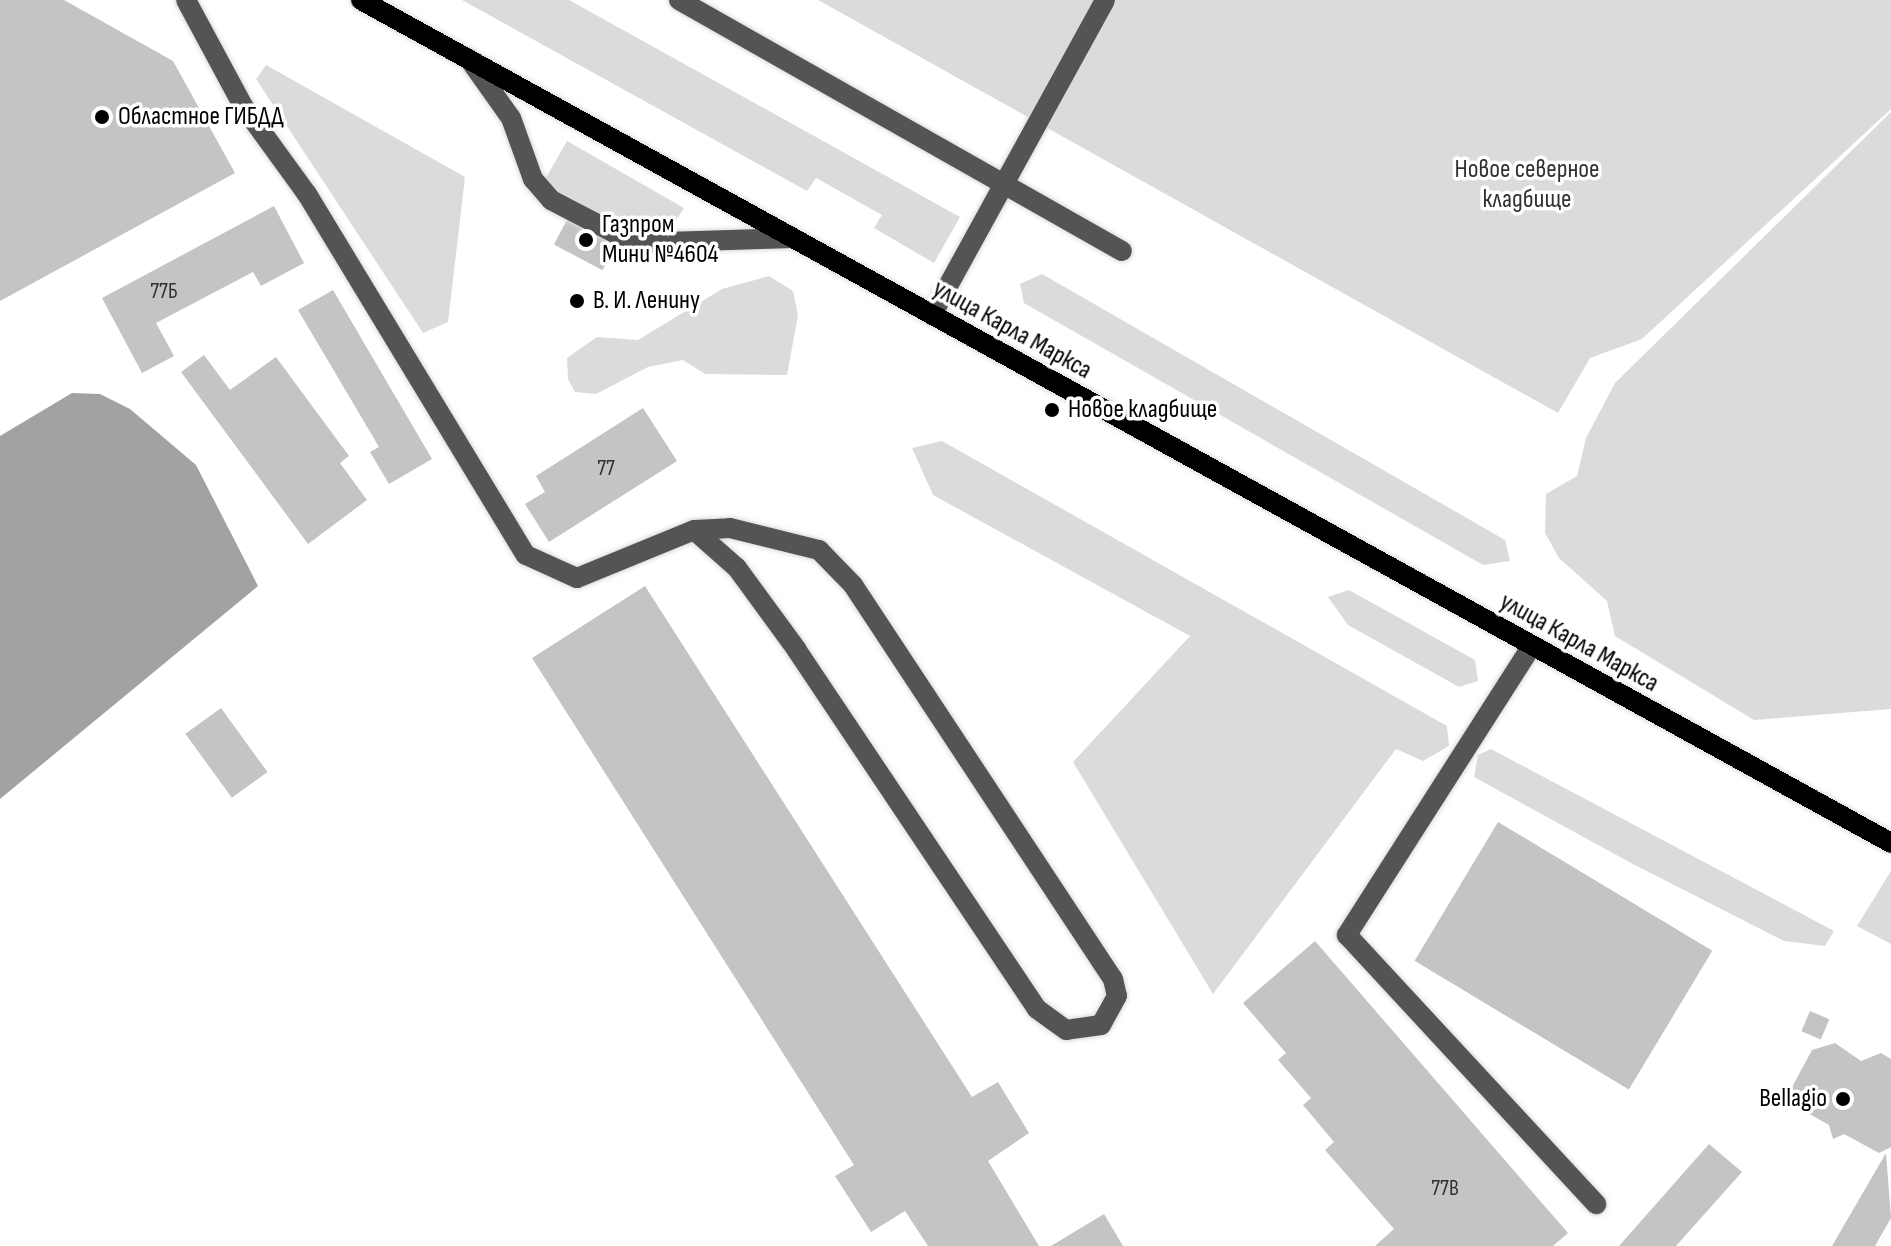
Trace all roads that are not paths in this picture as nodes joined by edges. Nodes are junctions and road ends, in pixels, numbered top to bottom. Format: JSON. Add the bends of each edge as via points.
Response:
{"nodes":[{"id":1,"x":186,"y":0,"type":"edge"},
{"id":2,"x":679,"y":0,"type":"edge"},
{"id":3,"x":1105,"y":0,"type":"edge"},
{"id":4,"x":367,"y":1,"type":"edge"},
{"id":5,"x":469,"y":59,"type":"junction"},
{"id":6,"x":1005,"y":181,"type":"junction"},
{"id":7,"x":793,"y":238,"type":"junction"},
{"id":8,"x":1122,"y":251,"type":"dead end"},
{"id":9,"x":932,"y":315,"type":"junction"},
{"id":10,"x":694,"y":530,"type":"junction"},
{"id":11,"x":1531,"y":647,"type":"junction"},
{"id":12,"x":1891,"y":843,"type":"edge"},
{"id":13,"x":1596,"y":1204,"type":"dead end"}],
"edges":[{"from":1,"to":10,"type":"lane","via":[[243,106],[307,194],[526,555],[577,578]]},
{"from":2,"to":6,"type":"lane"},
{"from":3,"to":6,"type":"lane"},
{"from":4,"to":5,"type":"main road","name":"улица Карла Маркса"},
{"from":5,"to":7,"type":"main road","name":"улица Карла Маркса"},
{"from":5,"to":7,"type":"lane","via":[[511,118],[533,179],[551,200],[634,243]]},
{"from":6,"to":8,"type":"lane"},
{"from":6,"to":9,"type":"lane"},
{"from":7,"to":9,"type":"main road","name":"улица Карла Маркса"},
{"from":9,"to":11,"type":"main road","name":"улица Карла Маркса"},
{"from":10,"to":10,"type":"lane","via":[[730,528],[819,550],[853,585],[1113,979],[1117,996],[1101,1025],[1066,1030],[1037,1009],[797,650],[737,568]]},
{"from":11,"to":12,"type":"main road","name":"улица Карла Маркса"},
{"from":11,"to":13,"type":"lane","via":[[1347,935]]}]}
